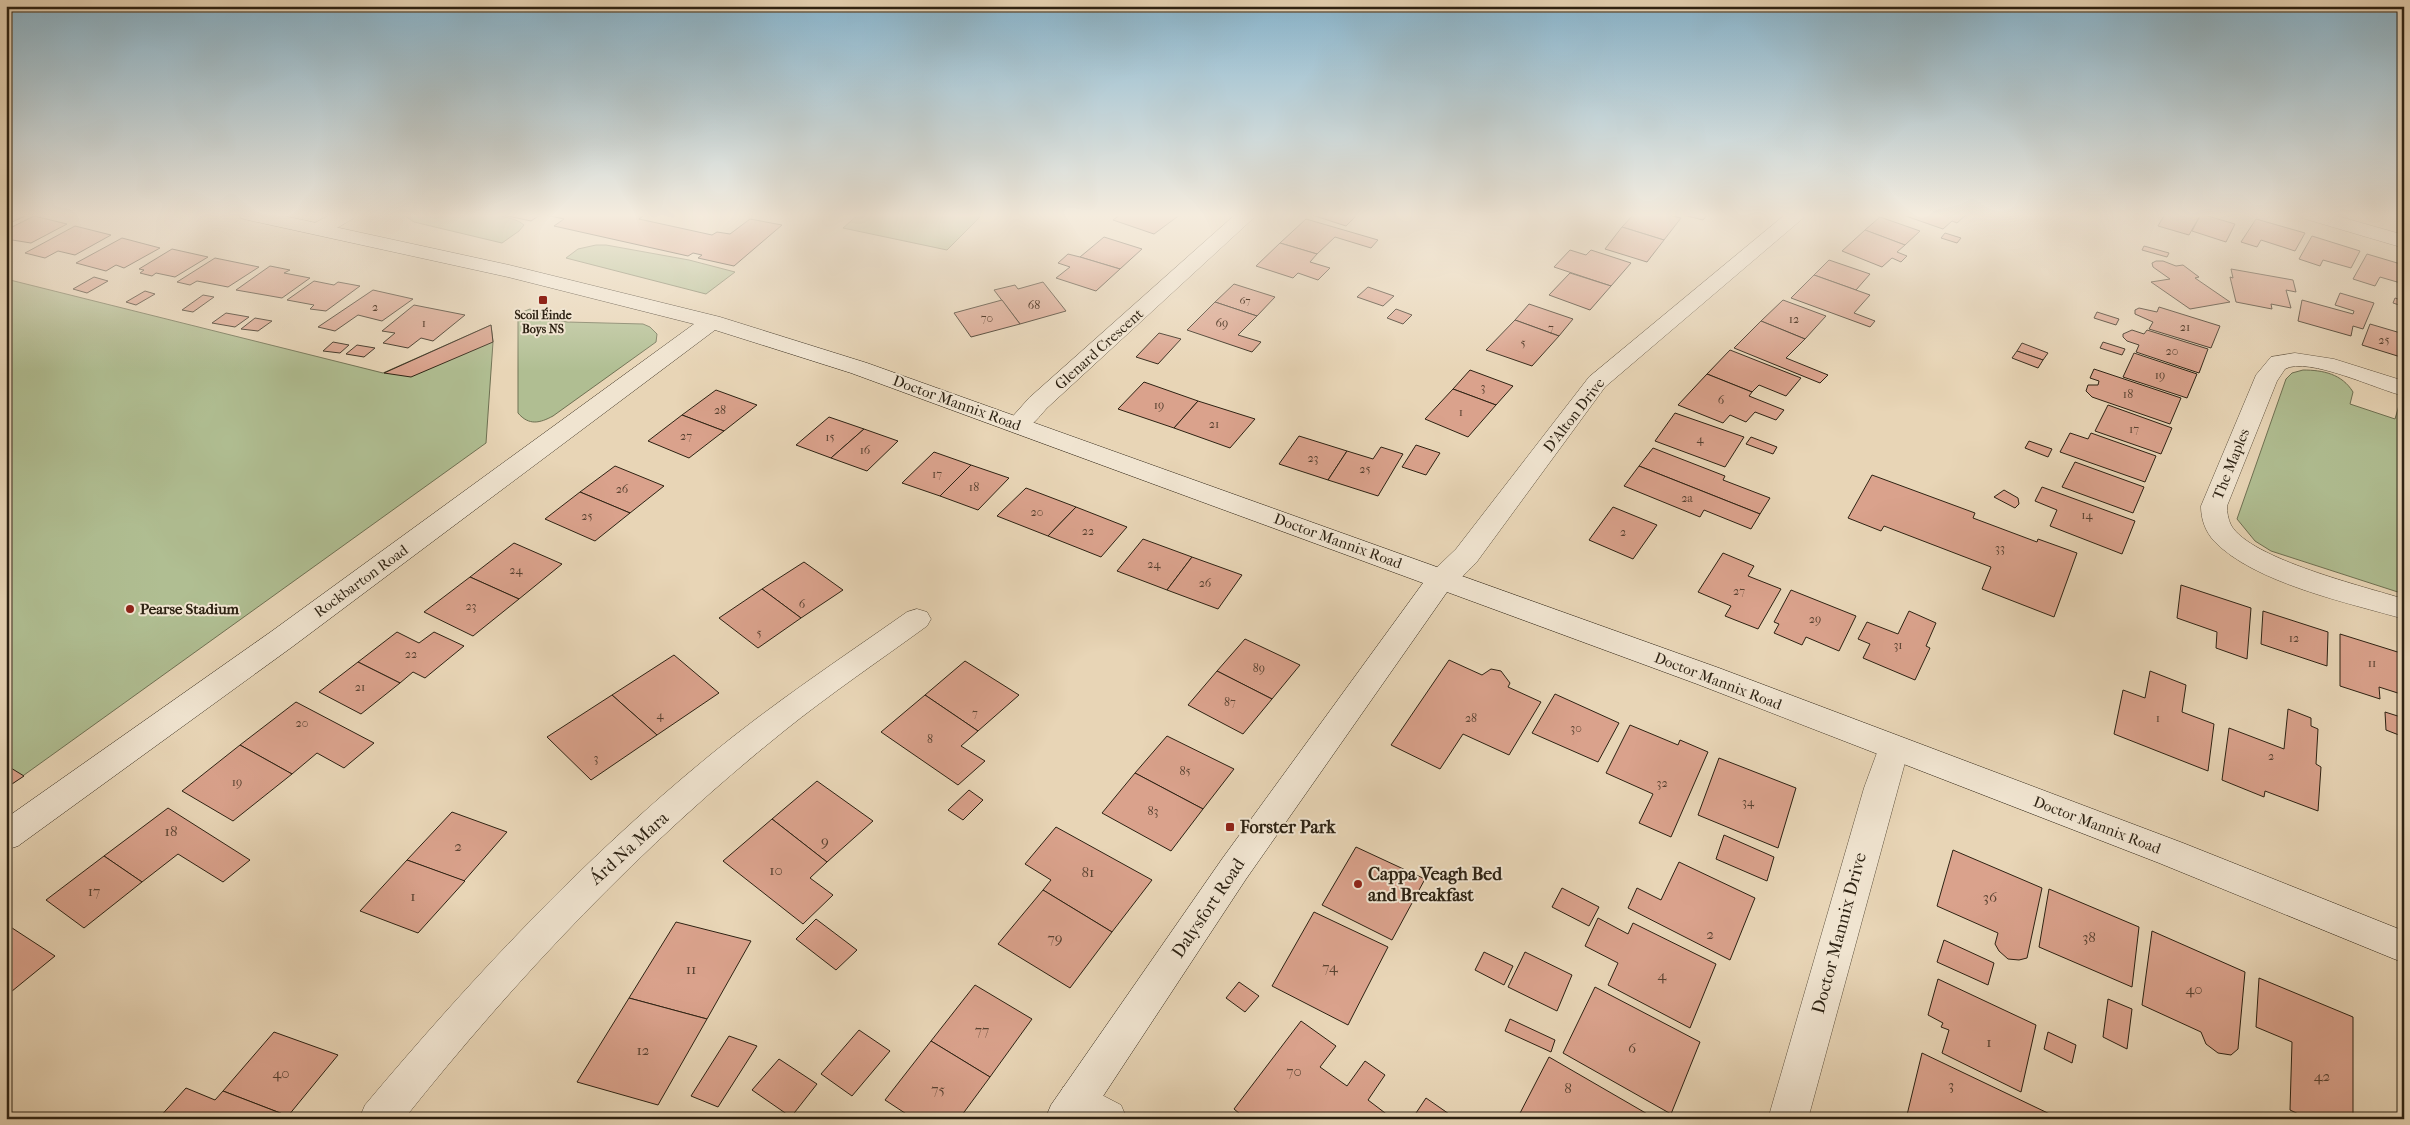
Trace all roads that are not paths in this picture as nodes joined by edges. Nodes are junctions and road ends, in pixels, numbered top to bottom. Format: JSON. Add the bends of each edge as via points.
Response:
{"nodes":[{"id":1,"x":489,"y":266,"type":"edge"},
{"id":2,"x":1190,"y":266,"type":"edge"},
{"id":3,"x":1735,"y":266,"type":"edge"},
{"id":4,"x":712,"y":322,"type":"junction"},
{"id":5,"x":2404,"y":389,"type":"edge"},
{"id":6,"x":1017,"y":425,"type":"junction"},
{"id":7,"x":1442,"y":579,"type":"junction"},
{"id":8,"x":2404,"y":609,"type":"edge"},
{"id":9,"x":917,"y":619,"type":"dead end"},
{"id":10,"x":1893,"y":748,"type":"junction"},
{"id":11,"x":6,"y":836,"type":"edge"},
{"id":12,"x":2404,"y":947,"type":"edge"},
{"id":13,"x":1083,"y":1113,"type":"edge"},
{"id":14,"x":379,"y":1119,"type":"edge"},
{"id":15,"x":1788,"y":1119,"type":"edge"}],
"edges":[{"from":1,"to":4,"type":"street","name":"Doctor Mannix Road"},
{"from":2,"to":6,"type":"street","name":"Glenard Crescent"},
{"from":3,"to":7,"type":"street","name":"D'Alton Drive","via":[[1597,382],[1466,556]]},
{"from":4,"to":6,"type":"street","name":"Doctor Mannix Road","via":[[859,368]]},
{"from":4,"to":11,"type":"street","name":"Rockbarton Road"},
{"from":5,"to":8,"type":"street","name":"The Maples","via":[[2326,365],[2304,360],[2281,361],[2272,368],[2265,381],[2214,506],[2214,517],[2224,535],[2264,562],[2294,575]]},
{"from":6,"to":7,"type":"street","name":"Doctor Mannix Road"},
{"from":7,"to":10,"type":"street","name":"Doctor Mannix Road","via":[[1708,676]]},
{"from":7,"to":13,"type":"street","name":"Dalysfort Road","via":[[1425,598],[1234,869]]},
{"from":9,"to":14,"type":"street","name":"Árd Na Mara","via":[[773,722],[575,898],[420,1067]]},
{"from":10,"to":12,"type":"street","name":"Doctor Mannix Road","via":[[2171,853]]},
{"from":10,"to":15,"type":"street","name":"Doctor Mannix Drive"}]}
